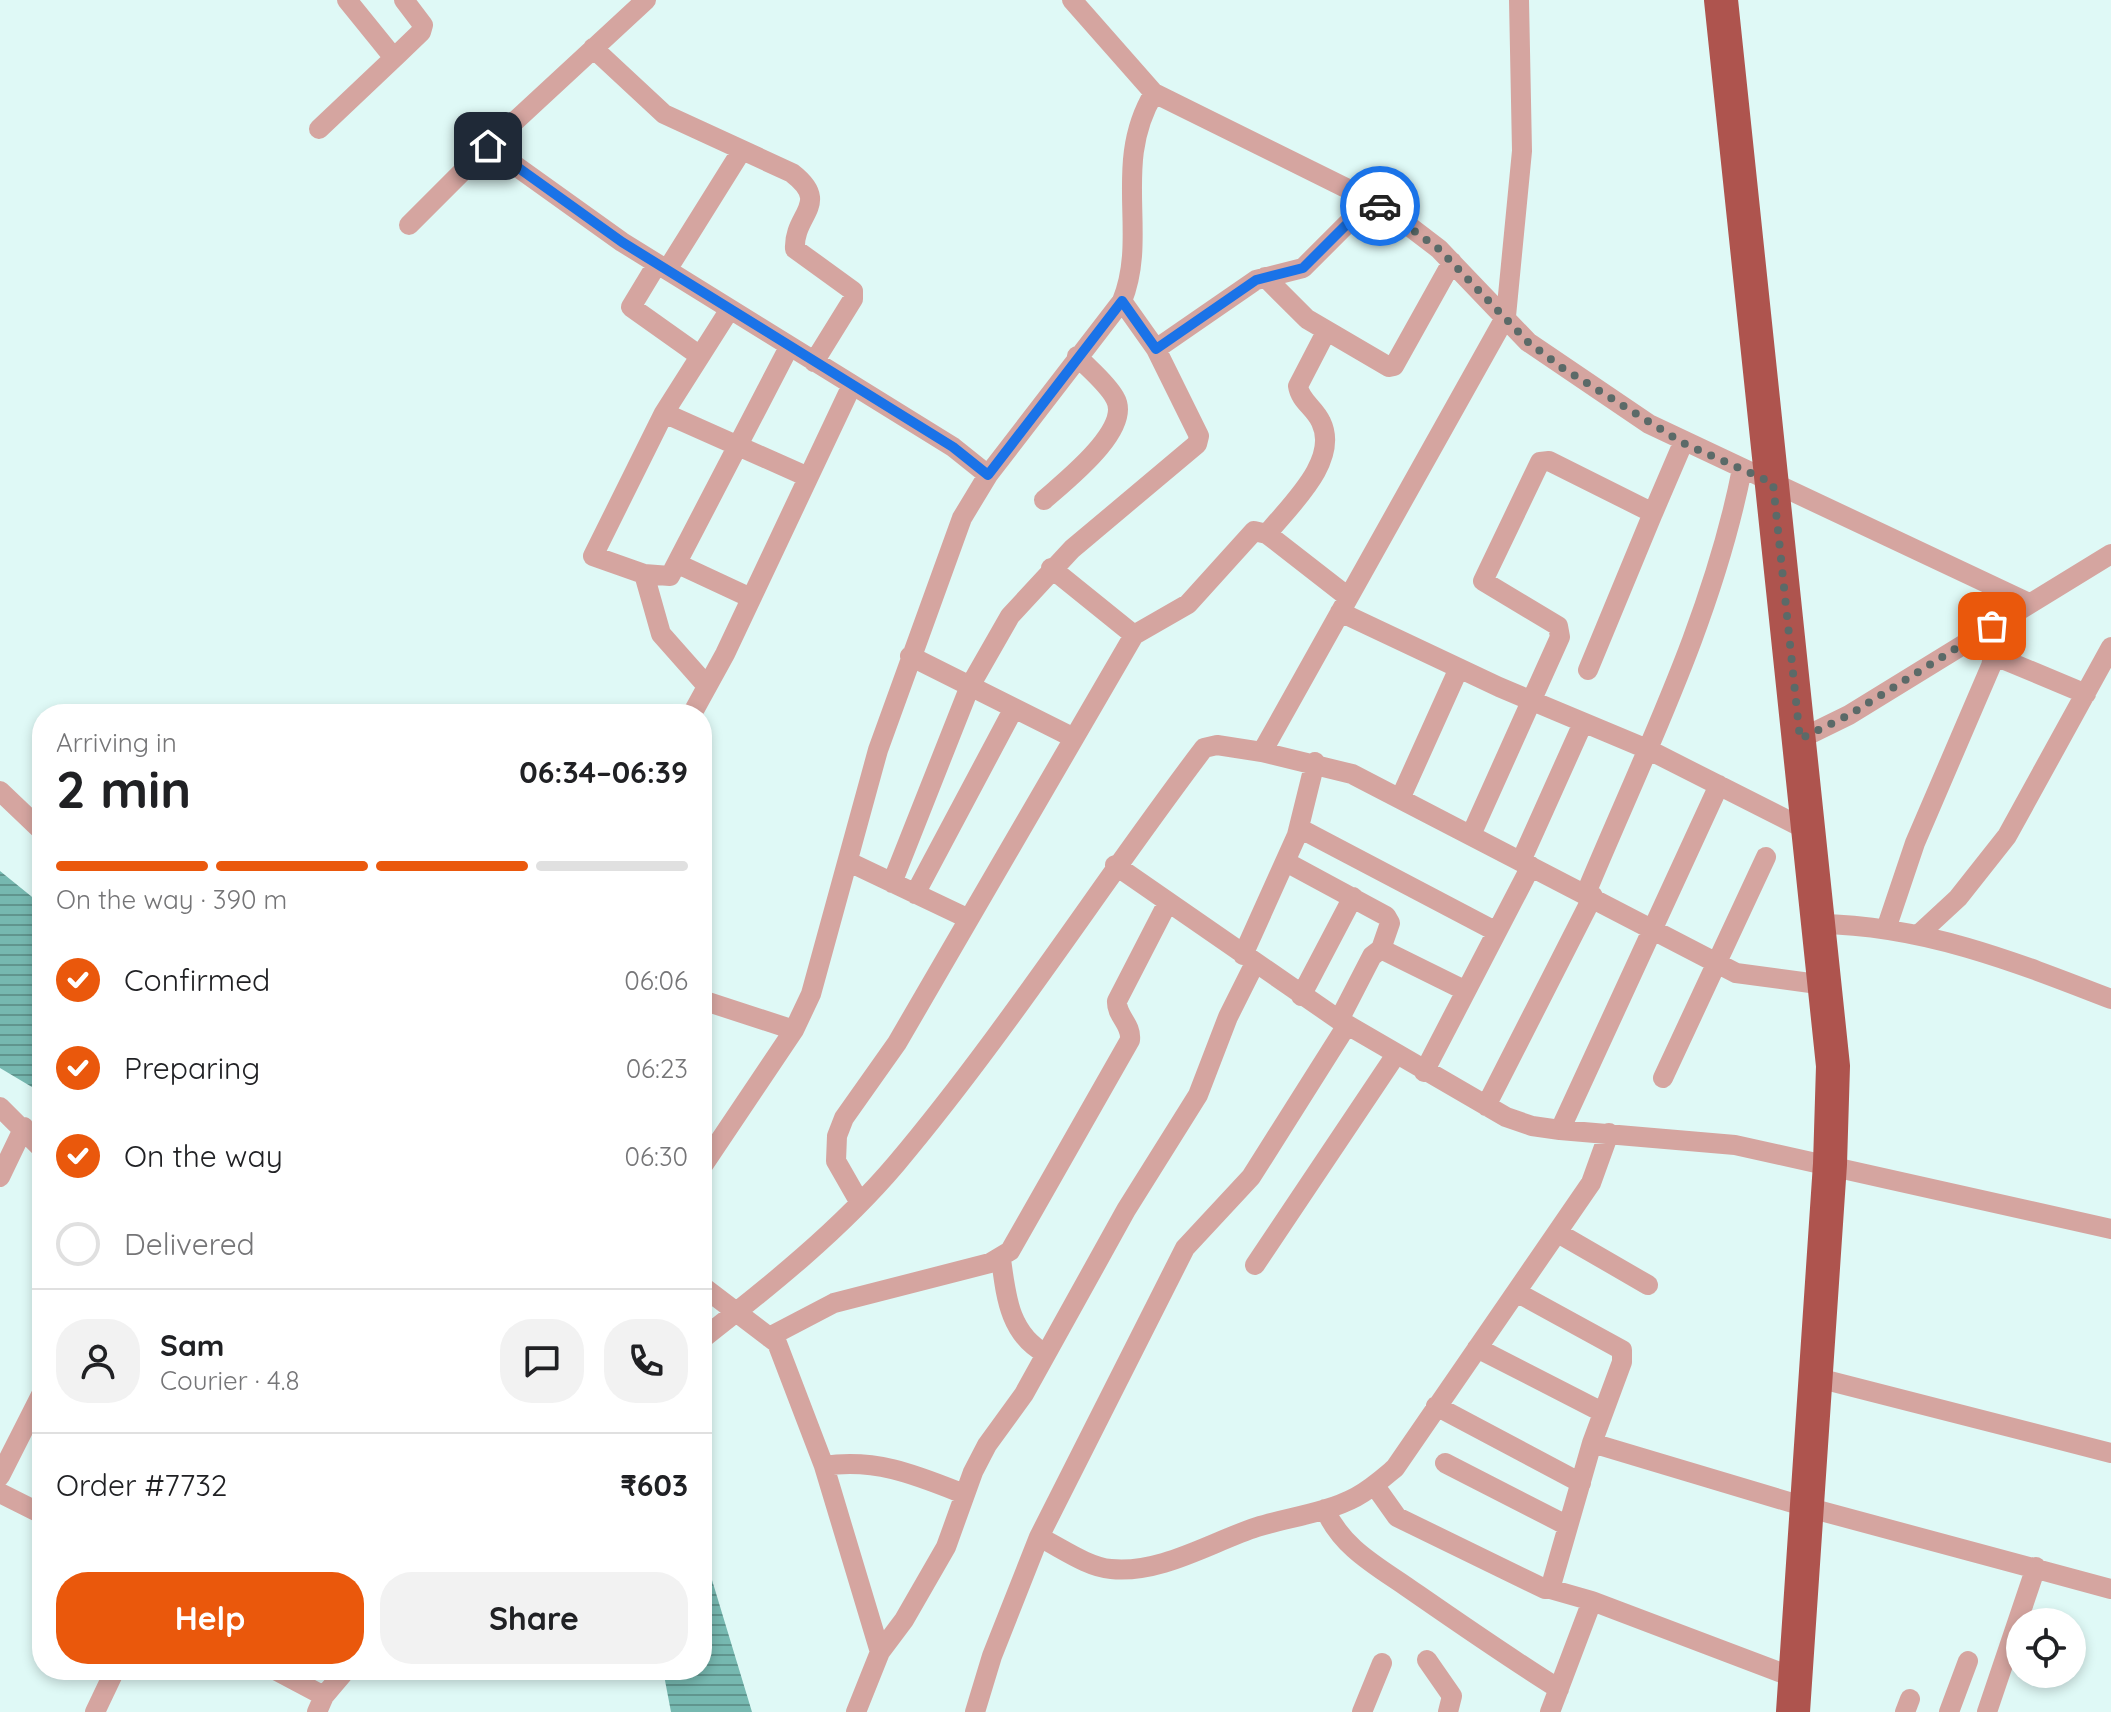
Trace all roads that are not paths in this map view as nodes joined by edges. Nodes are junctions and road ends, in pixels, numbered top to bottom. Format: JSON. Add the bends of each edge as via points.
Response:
{"nodes":[{"id":1,"x":347,"y":0,"type":"edge"},
{"id":2,"x":404,"y":0,"type":"edge"},
{"id":3,"x":645,"y":0,"type":"edge"},
{"id":4,"x":1072,"y":0,"type":"edge"},
{"id":5,"x":1519,"y":0,"type":"edge"},
{"id":6,"x":1721,"y":0,"type":"edge"},
{"id":7,"x":593,"y":48,"type":"junction"},
{"id":8,"x":394,"y":58,"type":"junction"},
{"id":9,"x":1154,"y":93,"type":"junction"},
{"id":10,"x":319,"y":129,"type":"dead end"},
{"id":11,"x":488,"y":146,"type":"junction"},
{"id":12,"x":742,"y":150,"type":"junction"},
{"id":13,"x":1370,"y":201,"type":"junction"},
{"id":14,"x":409,"y":225,"type":"dead end"},
{"id":15,"x":1452,"y":262,"type":"junction"},
{"id":16,"x":662,"y":267,"type":"junction"},
{"id":17,"x":1265,"y":277,"type":"junction"},
{"id":18,"x":1122,"y":301,"type":"junction"},
{"id":19,"x":730,"y":309,"type":"junction"},
{"id":20,"x":1506,"y":316,"type":"junction"},
{"id":21,"x":1326,"y":332,"type":"junction"},
{"id":22,"x":789,"y":347,"type":"junction"},
{"id":23,"x":1156,"y":349,"type":"junction"},
{"id":24,"x":700,"y":356,"type":"junction"},
{"id":25,"x":1077,"y":356,"type":"junction"},
{"id":26,"x":814,"y":362,"type":"junction"},
{"id":27,"x":852,"y":385,"type":"junction"},
{"id":28,"x":664,"y":413,"type":"junction"},
{"id":29,"x":1683,"y":443,"type":"junction"},
{"id":30,"x":738,"y":446,"type":"junction"},
{"id":31,"x":988,"y":475,"type":"junction"},
{"id":32,"x":1758,"y":476,"type":"junction"},
{"id":33,"x":808,"y":477,"type":"junction"},
{"id":34,"x":1044,"y":500,"type":"dead end"},
{"id":35,"x":1653,"y":513,"type":"junction"},
{"id":36,"x":1267,"y":534,"type":"junction"},
{"id":37,"x":2109,"y":559,"type":"edge"},
{"id":38,"x":678,"y":564,"type":"junction"},
{"id":39,"x":1051,"y":568,"type":"junction"},
{"id":40,"x":644,"y":574,"type":"junction"},
{"id":41,"x":751,"y":598,"type":"junction"},
{"id":42,"x":2029,"y":603,"type":"junction"},
{"id":43,"x":1344,"y":604,"type":"junction"},
{"id":44,"x":1992,"y":626,"type":"junction"},
{"id":45,"x":1134,"y":635,"type":"junction"},
{"id":46,"x":2111,"y":647,"type":"edge"},
{"id":47,"x":910,"y":656,"type":"junction"},
{"id":48,"x":1995,"y":656,"type":"junction"},
{"id":49,"x":1459,"y":668,"type":"junction"},
{"id":50,"x":1588,"y":670,"type":"dead end"},
{"id":51,"x":707,"y":686,"type":"junction"},
{"id":52,"x":970,"y":686,"type":"junction"},
{"id":53,"x":2086,"y":694,"type":"junction"},
{"id":54,"x":1532,"y":701,"type":"junction"},
{"id":55,"x":697,"y":704,"type":"edge"},
{"id":56,"x":1014,"y":708,"type":"junction"},
{"id":57,"x":1583,"y":723,"type":"junction"},
{"id":58,"x":1072,"y":737,"type":"junction"},
{"id":59,"x":1800,"y":739,"type":"junction"},
{"id":60,"x":1647,"y":749,"type":"junction"},
{"id":61,"x":1262,"y":752,"type":"junction"},
{"id":62,"x":1315,"y":762,"type":"junction"},
{"id":63,"x":1719,"y":785,"type":"junction"},
{"id":64,"x":0,"y":791,"type":"edge"},
{"id":65,"x":1400,"y":799,"type":"junction"},
{"id":66,"x":32,"y":821,"type":"edge"},
{"id":67,"x":1299,"y":828,"type":"junction"},
{"id":68,"x":1809,"y":831,"type":"junction"},
{"id":69,"x":1471,"y":835,"type":"junction"},
{"id":70,"x":1766,"y":857,"type":"dead end"},
{"id":71,"x":849,"y":862,"type":"junction"},
{"id":72,"x":1286,"y":862,"type":"junction"},
{"id":73,"x":1526,"y":863,"type":"junction"},
{"id":74,"x":1115,"y":865,"type":"junction"},
{"id":75,"x":892,"y":883,"type":"junction"},
{"id":76,"x":915,"y":894,"type":"junction"},
{"id":77,"x":1589,"y":894,"type":"junction"},
{"id":78,"x":1353,"y":897,"type":"junction"},
{"id":79,"x":1168,"y":902,"type":"junction"},
{"id":80,"x":969,"y":919,"type":"junction"},
{"id":81,"x":1819,"y":924,"type":"junction"},
{"id":82,"x":1650,"y":928,"type":"junction"},
{"id":83,"x":1886,"y":929,"type":"junction"},
{"id":84,"x":1495,"y":931,"type":"junction"},
{"id":85,"x":1918,"y":935,"type":"junction"},
{"id":86,"x":1381,"y":949,"type":"junction"},
{"id":87,"x":1249,"y":959,"type":"junction"},
{"id":88,"x":1716,"y":965,"type":"junction"},
{"id":89,"x":1825,"y":985,"type":"junction"},
{"id":90,"x":1464,"y":990,"type":"junction"},
{"id":91,"x":1301,"y":996,"type":"junction"},
{"id":92,"x":2111,"y":999,"type":"edge"},
{"id":93,"x":712,"y":1003,"type":"edge"},
{"id":94,"x":1343,"y":1022,"type":"junction"},
{"id":95,"x":794,"y":1030,"type":"junction"},
{"id":96,"x":1395,"y":1056,"type":"junction"},
{"id":97,"x":1424,"y":1072,"type":"junction"},
{"id":98,"x":1663,"y":1078,"type":"dead end"},
{"id":99,"x":1486,"y":1106,"type":"junction"},
{"id":100,"x":0,"y":1107,"type":"edge"},
{"id":101,"x":24,"y":1127,"type":"junction"},
{"id":102,"x":1560,"y":1130,"type":"junction"},
{"id":103,"x":1609,"y":1133,"type":"junction"},
{"id":104,"x":32,"y":1137,"type":"edge"},
{"id":105,"x":712,"y":1152,"type":"edge"},
{"id":106,"x":1830,"y":1164,"type":"junction"},
{"id":107,"x":0,"y":1177,"type":"edge"},
{"id":108,"x":860,"y":1203,"type":"junction"},
{"id":109,"x":2111,"y":1229,"type":"edge"},
{"id":110,"x":1558,"y":1233,"type":"junction"},
{"id":111,"x":1001,"y":1259,"type":"junction"},
{"id":112,"x":1255,"y":1265,"type":"dead end"},
{"id":113,"x":1648,"y":1285,"type":"dead end"},
{"id":114,"x":1518,"y":1293,"type":"junction"},
{"id":115,"x":712,"y":1294,"type":"edge"},
{"id":116,"x":735,"y":1313,"type":"junction"},
{"id":117,"x":712,"y":1331,"type":"edge"},
{"id":118,"x":769,"y":1337,"type":"junction"},
{"id":119,"x":1477,"y":1348,"type":"junction"},
{"id":120,"x":1046,"y":1354,"type":"junction"},
{"id":121,"x":1814,"y":1377,"type":"junction"},
{"id":122,"x":1436,"y":1406,"type":"junction"},
{"id":123,"x":1602,"y":1412,"type":"junction"},
{"id":124,"x":32,"y":1413,"type":"edge"},
{"id":125,"x":1592,"y":1443,"type":"junction"},
{"id":126,"x":2111,"y":1453,"type":"edge"},
{"id":127,"x":1445,"y":1463,"type":"dead end"},
{"id":128,"x":824,"y":1466,"type":"junction"},
{"id":129,"x":0,"y":1476,"type":"edge"},
{"id":130,"x":1581,"y":1483,"type":"junction"},
{"id":131,"x":1375,"y":1486,"type":"junction"},
{"id":132,"x":0,"y":1493,"type":"edge"},
{"id":133,"x":964,"y":1494,"type":"junction"},
{"id":134,"x":1806,"y":1507,"type":"junction"},
{"id":135,"x":32,"y":1509,"type":"edge"},
{"id":136,"x":1325,"y":1509,"type":"junction"},
{"id":137,"x":1568,"y":1526,"type":"junction"},
{"id":138,"x":1039,"y":1537,"type":"junction"},
{"id":139,"x":2036,"y":1567,"type":"junction"},
{"id":140,"x":1550,"y":1589,"type":"junction"},
{"id":141,"x":2111,"y":1589,"type":"edge"},
{"id":142,"x":1592,"y":1601,"type":"junction"},
{"id":143,"x":880,"y":1652,"type":"junction"},
{"id":144,"x":1427,"y":1660,"type":"dead end"},
{"id":145,"x":1968,"y":1661,"type":"dead end"},
{"id":146,"x":1382,"y":1663,"type":"dead end"},
{"id":147,"x":1795,"y":1678,"type":"junction"},
{"id":148,"x":110,"y":1680,"type":"edge"},
{"id":149,"x":289,"y":1680,"type":"edge"},
{"id":150,"x":339,"y":1680,"type":"edge"},
{"id":151,"x":1559,"y":1689,"type":"junction"},
{"id":152,"x":321,"y":1704,"type":"edge"},
{"id":153,"x":95,"y":1712,"type":"edge"},
{"id":154,"x":856,"y":1712,"type":"edge"},
{"id":155,"x":975,"y":1712,"type":"edge"},
{"id":156,"x":1362,"y":1712,"type":"edge"},
{"id":157,"x":1448,"y":1712,"type":"edge"},
{"id":158,"x":1550,"y":1712,"type":"edge"},
{"id":159,"x":1793,"y":1712,"type":"edge"},
{"id":160,"x":1949,"y":1712,"type":"edge"},
{"id":161,"x":1987,"y":1712,"type":"edge"}],
"edges":[{"from":1,"to":8,"type":"street"},
{"from":2,"to":8,"type":"street","via":[[423,25]]},
{"from":3,"to":7,"type":"street"},
{"from":4,"to":9,"type":"street"},
{"from":5,"to":20,"type":"street","via":[[1522,151]]},
{"from":6,"to":32,"type":"highway"},
{"from":7,"to":11,"type":"street"},
{"from":7,"to":12,"type":"street","via":[[650,104]]},
{"from":8,"to":10,"type":"street"},
{"from":9,"to":13,"type":"street"},
{"from":9,"to":18,"type":"street","via":[[1132,150],[1129,275]]},
{"from":11,"to":14,"type":"street"},
{"from":11,"to":16,"type":"street"},
{"from":12,"to":16,"type":"street"},
{"from":12,"to":26,"type":"street","via":[[806,184],[810,203],[795,249],[853,291]]},
{"from":13,"to":15,"type":"street"},
{"from":13,"to":17,"type":"street","via":[[1303,268]]},
{"from":15,"to":20,"type":"street"},
{"from":15,"to":21,"type":"street","via":[[1394,366],[1384,366]]},
{"from":16,"to":19,"type":"street"},
{"from":16,"to":24,"type":"street","via":[[631,307]]},
{"from":17,"to":21,"type":"street"},
{"from":17,"to":23,"type":"street"},
{"from":18,"to":23,"type":"street"},
{"from":18,"to":25,"type":"street"},
{"from":19,"to":22,"type":"street"},
{"from":19,"to":24,"type":"street"},
{"from":20,"to":29,"type":"street","via":[[1528,342],[1561,367]]},
{"from":20,"to":43,"type":"street"},
{"from":21,"to":36,"type":"street","via":[[1298,386],[1321,419],[1326,446],[1308,481]]},
{"from":22,"to":26,"type":"street"},
{"from":22,"to":30,"type":"street"},
{"from":23,"to":39,"type":"street","via":[[1199,436],[1197,444]]},
{"from":24,"to":28,"type":"street"},
{"from":25,"to":31,"type":"street"},
{"from":25,"to":34,"type":"street","via":[[1115,398],[1117,416],[1095,452]]},
{"from":26,"to":27,"type":"street"},
{"from":27,"to":31,"type":"street","via":[[953,447]]},
{"from":27,"to":33,"type":"street"},
{"from":28,"to":30,"type":"street"},
{"from":28,"to":40,"type":"street","via":[[593,556]]},
{"from":29,"to":32,"type":"street"},
{"from":29,"to":35,"type":"street"},
{"from":30,"to":33,"type":"street"},
{"from":30,"to":38,"type":"street"},
{"from":31,"to":47,"type":"street","via":[[957,530]]},
{"from":32,"to":42,"type":"street"},
{"from":32,"to":59,"type":"highway"},
{"from":32,"to":60,"type":"street"},
{"from":33,"to":41,"type":"street"},
{"from":35,"to":50,"type":"street"},
{"from":35,"to":54,"type":"street","via":[[1549,461],[1540,462],[1483,581],[1561,631]]},
{"from":36,"to":43,"type":"street"},
{"from":36,"to":45,"type":"street","via":[[1254,531],[1188,604]]},
{"from":37,"to":42,"type":"street"},
{"from":38,"to":40,"type":"street","via":[[670,576]]},
{"from":38,"to":41,"type":"street"},
{"from":39,"to":45,"type":"street"},
{"from":39,"to":52,"type":"street","via":[[1010,616]]},
{"from":40,"to":51,"type":"street","via":[[661,634]]},
{"from":41,"to":51,"type":"street"},
{"from":42,"to":44,"type":"street"},
{"from":43,"to":49,"type":"street"},
{"from":43,"to":61,"type":"street"},
{"from":44,"to":48,"type":"street"},
{"from":44,"to":59,"type":"street","via":[[1849,715]]},
{"from":45,"to":58,"type":"street"},
{"from":46,"to":53,"type":"street"},
{"from":47,"to":52,"type":"street"},
{"from":47,"to":71,"type":"street"},
{"from":48,"to":53,"type":"street"},
{"from":48,"to":83,"type":"street","via":[[1915,843]]},
{"from":49,"to":54,"type":"street"},
{"from":49,"to":65,"type":"street"},
{"from":51,"to":55,"type":"street"},
{"from":52,"to":56,"type":"street"},
{"from":52,"to":75,"type":"street"},
{"from":53,"to":85,"type":"street","via":[[1990,860]]},
{"from":54,"to":57,"type":"street"},
{"from":54,"to":69,"type":"street"},
{"from":56,"to":58,"type":"street"},
{"from":56,"to":76,"type":"street"},
{"from":57,"to":60,"type":"street"},
{"from":57,"to":73,"type":"street"},
{"from":58,"to":80,"type":"street"},
{"from":59,"to":68,"type":"highway"},
{"from":60,"to":63,"type":"street"},
{"from":60,"to":77,"type":"street"},
{"from":61,"to":62,"type":"street"},
{"from":61,"to":74,"type":"street","via":[[1204,748]]},
{"from":62,"to":65,"type":"street"},
{"from":62,"to":67,"type":"street"},
{"from":63,"to":68,"type":"street"},
{"from":63,"to":82,"type":"street"},
{"from":64,"to":66,"type":"street"},
{"from":65,"to":69,"type":"street"},
{"from":67,"to":72,"type":"street"},
{"from":67,"to":84,"type":"street"},
{"from":68,"to":81,"type":"highway"},
{"from":69,"to":73,"type":"street"},
{"from":70,"to":88,"type":"street"},
{"from":71,"to":75,"type":"street"},
{"from":71,"to":95,"type":"street","via":[[819,971]]},
{"from":72,"to":78,"type":"street"},
{"from":72,"to":87,"type":"street"},
{"from":73,"to":77,"type":"street"},
{"from":73,"to":84,"type":"street"},
{"from":74,"to":79,"type":"street"},
{"from":74,"to":108,"type":"street","via":[[996,1037]]},
{"from":75,"to":76,"type":"street"},
{"from":76,"to":80,"type":"street"},
{"from":77,"to":82,"type":"street"},
{"from":77,"to":99,"type":"street"},
{"from":78,"to":86,"type":"street","via":[[1390,923]]},
{"from":78,"to":91,"type":"street"},
{"from":79,"to":87,"type":"street"},
{"from":79,"to":111,"type":"street","via":[[1117,1001],[1130,1040]]},
{"from":80,"to":108,"type":"street","via":[[897,1043],[840,1127],[836,1161]]},
{"from":81,"to":83,"type":"street"},
{"from":81,"to":89,"type":"highway"},
{"from":82,"to":88,"type":"street"},
{"from":82,"to":102,"type":"street"},
{"from":83,"to":85,"type":"street"},
{"from":84,"to":90,"type":"street"},
{"from":85,"to":92,"type":"street","via":[[1959,944]]},
{"from":86,"to":90,"type":"street"},
{"from":86,"to":94,"type":"street","via":[[1372,956]]},
{"from":87,"to":91,"type":"street"},
{"from":87,"to":120,"type":"street","via":[[1198,1095]]},
{"from":88,"to":89,"type":"street","via":[[1751,978]]},
{"from":88,"to":98,"type":"street"},
{"from":89,"to":106,"type":"highway","via":[[1833,1066]]},
{"from":90,"to":97,"type":"street"},
{"from":91,"to":94,"type":"street"},
{"from":93,"to":95,"type":"street"},
{"from":94,"to":96,"type":"street"},
{"from":94,"to":138,"type":"street","via":[[1251,1177],[1185,1248]]},
{"from":95,"to":105,"type":"street"},
{"from":96,"to":97,"type":"street"},
{"from":96,"to":112,"type":"street"},
{"from":97,"to":99,"type":"street"},
{"from":99,"to":102,"type":"street","via":[[1532,1126]]},
{"from":100,"to":101,"type":"street"},
{"from":101,"to":104,"type":"street"},
{"from":101,"to":107,"type":"street"},
{"from":102,"to":103,"type":"street"},
{"from":103,"to":106,"type":"street","via":[[1714,1142]]},
{"from":103,"to":110,"type":"street","via":[[1591,1183]]},
{"from":106,"to":109,"type":"street"},
{"from":106,"to":121,"type":"highway"},
{"from":108,"to":116,"type":"street"},
{"from":110,"to":113,"type":"street"},
{"from":110,"to":114,"type":"street"},
{"from":111,"to":118,"type":"street","via":[[834,1303]]},
{"from":111,"to":120,"type":"street","via":[[1012,1319],[1033,1347]]},
{"from":114,"to":119,"type":"street"},
{"from":114,"to":123,"type":"street","via":[[1622,1350]]},
{"from":115,"to":116,"type":"street"},
{"from":116,"to":117,"type":"street"},
{"from":116,"to":118,"type":"street"},
{"from":118,"to":128,"type":"street","via":[[777,1343]]},
{"from":119,"to":122,"type":"street"},
{"from":119,"to":123,"type":"street"},
{"from":120,"to":133,"type":"street","via":[[987,1445]]},
{"from":121,"to":126,"type":"street"},
{"from":121,"to":134,"type":"highway"},
{"from":122,"to":130,"type":"street"},
{"from":122,"to":131,"type":"street","via":[[1395,1468]]},
{"from":123,"to":125,"type":"street"},
{"from":124,"to":129,"type":"street"},
{"from":125,"to":130,"type":"street"},
{"from":125,"to":134,"type":"street"},
{"from":127,"to":137,"type":"street"},
{"from":128,"to":133,"type":"street","via":[[886,1465]]},
{"from":128,"to":143,"type":"street"},
{"from":130,"to":137,"type":"street"},
{"from":131,"to":136,"type":"street"},
{"from":131,"to":140,"type":"street","via":[[1397,1517]]},
{"from":132,"to":135,"type":"street"},
{"from":133,"to":143,"type":"street","via":[[946,1547]]},
{"from":134,"to":139,"type":"street"},
{"from":134,"to":147,"type":"highway"},
{"from":136,"to":138,"type":"street","via":[[1232,1535],[1171,1560],[1114,1570]]},
{"from":136,"to":151,"type":"street","via":[[1337,1532],[1364,1557],[1461,1628]]},
{"from":137,"to":140,"type":"street"},
{"from":138,"to":155,"type":"street"},
{"from":139,"to":141,"type":"street"},
{"from":139,"to":161,"type":"street"},
{"from":140,"to":142,"type":"street"},
{"from":142,"to":147,"type":"street"},
{"from":142,"to":151,"type":"street"},
{"from":143,"to":154,"type":"street"},
{"from":144,"to":157,"type":"street","via":[[1452,1696]]},
{"from":145,"to":160,"type":"street"},
{"from":146,"to":156,"type":"street"},
{"from":147,"to":159,"type":"highway"},
{"from":148,"to":153,"type":"street"},
{"from":149,"to":152,"type":"street"},
{"from":150,"to":152,"type":"street"},
{"from":151,"to":158,"type":"street"}]}
